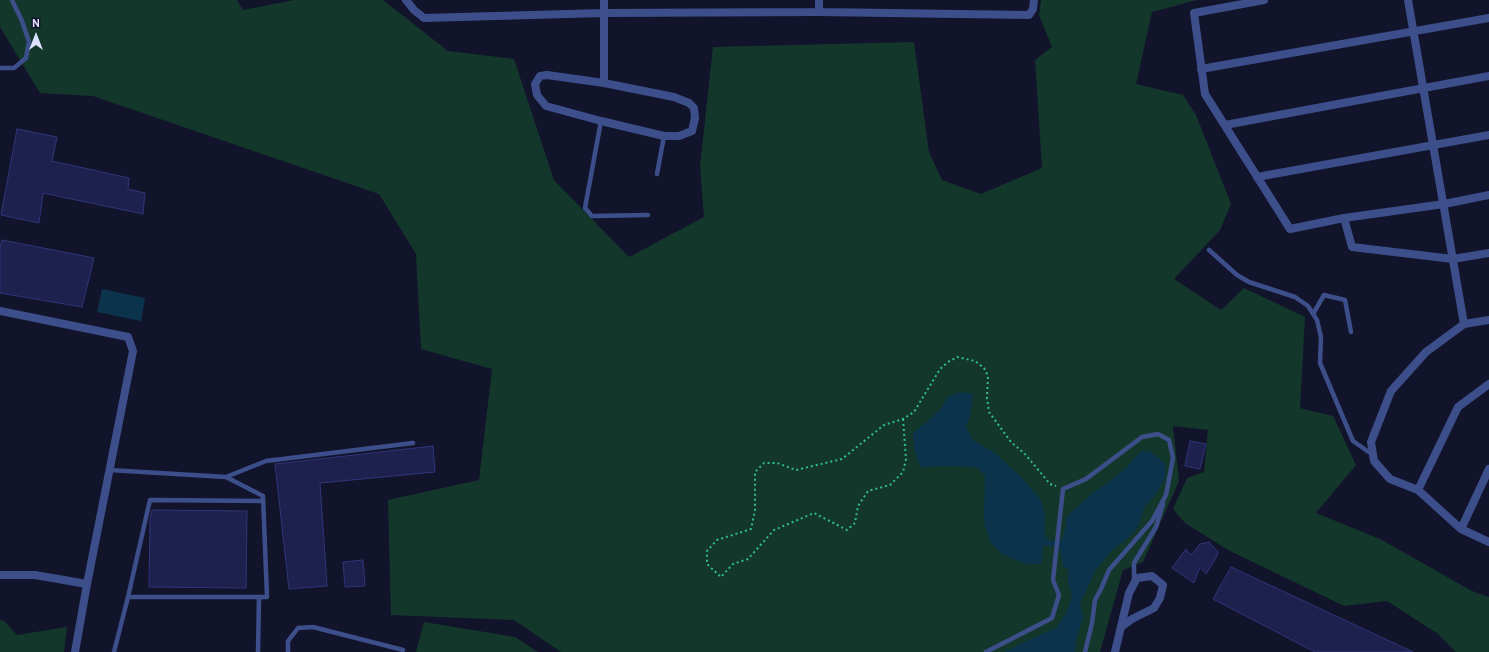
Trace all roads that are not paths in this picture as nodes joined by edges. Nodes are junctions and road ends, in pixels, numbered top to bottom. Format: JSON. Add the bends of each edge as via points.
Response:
{"nodes":[{"id":1,"x":12,"y":0,"type":"edge"},
{"id":2,"x":406,"y":0,"type":"edge"},
{"id":3,"x":604,"y":0,"type":"edge"},
{"id":4,"x":819,"y":0,"type":"edge"},
{"id":5,"x":1034,"y":0,"type":"edge"},
{"id":6,"x":1264,"y":0,"type":"edge"},
{"id":7,"x":1408,"y":0,"type":"edge"},
{"id":8,"x":819,"y":12,"type":"junction"},
{"id":9,"x":604,"y":13,"type":"junction"},
{"id":10,"x":1489,"y":18,"type":"edge"},
{"id":11,"x":1414,"y":31,"type":"junction"},
{"id":12,"x":0,"y":68,"type":"edge"},
{"id":13,"x":1201,"y":69,"type":"junction"},
{"id":14,"x":1489,"y":76,"type":"edge"},
{"id":15,"x":604,"y":83,"type":"junction"},
{"id":16,"x":1424,"y":88,"type":"junction"},
{"id":17,"x":601,"y":121,"type":"junction"},
{"id":18,"x":1225,"y":125,"type":"junction"},
{"id":19,"x":1489,"y":135,"type":"edge"},
{"id":20,"x":664,"y":136,"type":"junction"},
{"id":21,"x":1433,"y":144,"type":"junction"},
{"id":22,"x":657,"y":174,"type":"dead end"},
{"id":23,"x":1257,"y":177,"type":"junction"},
{"id":24,"x":1489,"y":195,"type":"edge"},
{"id":25,"x":1444,"y":204,"type":"junction"},
{"id":26,"x":648,"y":216,"type":"dead end"},
{"id":27,"x":1344,"y":218,"type":"junction"},
{"id":28,"x":1210,"y":250,"type":"dead end"},
{"id":29,"x":1489,"y":253,"type":"edge"},
{"id":30,"x":1453,"y":259,"type":"junction"},
{"id":31,"x":0,"y":311,"type":"edge"},
{"id":32,"x":1313,"y":314,"type":"junction"},
{"id":33,"x":1489,"y":320,"type":"edge"},
{"id":34,"x":1464,"y":324,"type":"junction"},
{"id":35,"x":1351,"y":332,"type":"dead end"},
{"id":36,"x":1489,"y":384,"type":"edge"},
{"id":37,"x":413,"y":443,"type":"dead end"},
{"id":38,"x":1373,"y":455,"type":"junction"},
{"id":39,"x":1489,"y":468,"type":"edge"},
{"id":40,"x":109,"y":470,"type":"junction"},
{"id":41,"x":226,"y":477,"type":"junction"},
{"id":42,"x":1418,"y":490,"type":"junction"},
{"id":43,"x":1166,"y":495,"type":"junction"},
{"id":44,"x":263,"y":501,"type":"junction"},
{"id":45,"x":1461,"y":529,"type":"junction"},
{"id":46,"x":1489,"y":542,"type":"edge"},
{"id":47,"x":0,"y":575,"type":"edge"},
{"id":48,"x":1134,"y":583,"type":"junction"},
{"id":49,"x":87,"y":584,"type":"junction"},
{"id":50,"x":128,"y":597,"type":"junction"},
{"id":51,"x":259,"y":597,"type":"junction"},
{"id":52,"x":1121,"y":627,"type":"junction"},
{"id":53,"x":403,"y":650,"type":"dead end"},
{"id":54,"x":75,"y":652,"type":"edge"},
{"id":55,"x":114,"y":652,"type":"edge"},
{"id":56,"x":258,"y":652,"type":"edge"},
{"id":57,"x":288,"y":652,"type":"edge"},
{"id":58,"x":986,"y":652,"type":"edge"},
{"id":59,"x":1085,"y":652,"type":"edge"},
{"id":60,"x":1115,"y":652,"type":"edge"}],
"edges":[{"from":1,"to":12,"type":"lane","via":[[29,42],[26,58],[14,68]]},
{"from":2,"to":9,"type":"street","via":[[424,18]]},
{"from":3,"to":9,"type":"street"},
{"from":4,"to":8,"type":"street"},
{"from":5,"to":8,"type":"street","via":[[1033,9],[1029,14]]},
{"from":6,"to":13,"type":"street","via":[[1194,13]]},
{"from":7,"to":11,"type":"street"},
{"from":8,"to":9,"type":"street"},
{"from":9,"to":15,"type":"street"},
{"from":10,"to":11,"type":"street"},
{"from":11,"to":13,"type":"street"},
{"from":11,"to":16,"type":"street"},
{"from":13,"to":18,"type":"street","via":[[1205,94]]},
{"from":14,"to":16,"type":"street"},
{"from":15,"to":17,"type":"street","via":[[547,75],[540,76],[535,84],[537,95],[546,106]]},
{"from":15,"to":20,"type":"street","via":[[689,102],[694,108],[692,131],[679,136]]},
{"from":16,"to":18,"type":"street"},
{"from":16,"to":21,"type":"street"},
{"from":17,"to":20,"type":"street"},
{"from":17,"to":26,"type":"lane","via":[[585,208],[592,216]]},
{"from":18,"to":23,"type":"street"},
{"from":19,"to":21,"type":"street"},
{"from":20,"to":22,"type":"lane"},
{"from":21,"to":23,"type":"street"},
{"from":21,"to":25,"type":"street"},
{"from":23,"to":27,"type":"street","via":[[1290,229]]},
{"from":24,"to":25,"type":"street"},
{"from":25,"to":27,"type":"street"},
{"from":25,"to":30,"type":"street"},
{"from":27,"to":30,"type":"street","via":[[1352,247]]},
{"from":28,"to":32,"type":"lane","via":[[1237,275],[1249,282],[1295,297],[1308,306]]},
{"from":29,"to":30,"type":"street"},
{"from":30,"to":34,"type":"street"},
{"from":31,"to":40,"type":"street","via":[[128,337],[133,350]]},
{"from":32,"to":35,"type":"lane","via":[[1324,295],[1345,300]]},
{"from":32,"to":38,"type":"lane","via":[[1321,337],[1320,363],[1353,441]]},
{"from":33,"to":34,"type":"street"},
{"from":34,"to":38,"type":"street","via":[[1426,352],[1391,392],[1371,442]]},
{"from":36,"to":42,"type":"street","via":[[1458,407]]},
{"from":37,"to":41,"type":"lane","via":[[266,461]]},
{"from":38,"to":42,"type":"street","via":[[1374,461],[1390,479]]},
{"from":39,"to":45,"type":"street"},
{"from":40,"to":41,"type":"lane"},
{"from":40,"to":49,"type":"street"},
{"from":41,"to":44,"type":"lane","via":[[263,496]]},
{"from":42,"to":45,"type":"street"},
{"from":43,"to":48,"type":"lane","via":[[1156,527],[1134,563]]},
{"from":43,"to":58,"type":"lane","via":[[1173,458],[1169,440],[1158,434],[1142,436],[1086,479],[1063,489],[1053,580],[1059,595],[1052,618]]},
{"from":43,"to":59,"type":"lane","via":[[1152,520],[1109,570],[1095,600]]},
{"from":44,"to":50,"type":"lane","via":[[150,500]]},
{"from":44,"to":51,"type":"lane","via":[[267,597]]},
{"from":45,"to":46,"type":"street"},
{"from":47,"to":49,"type":"street","via":[[35,575]]},
{"from":48,"to":52,"type":"street"},
{"from":48,"to":52,"type":"street","via":[[1137,578],[1152,576],[1163,585],[1160,598],[1154,608]]},
{"from":49,"to":54,"type":"street"},
{"from":50,"to":51,"type":"lane"},
{"from":50,"to":55,"type":"lane"},
{"from":51,"to":56,"type":"lane"},
{"from":52,"to":60,"type":"street"},
{"from":53,"to":57,"type":"lane","via":[[313,627],[298,628],[288,641]]}]}
